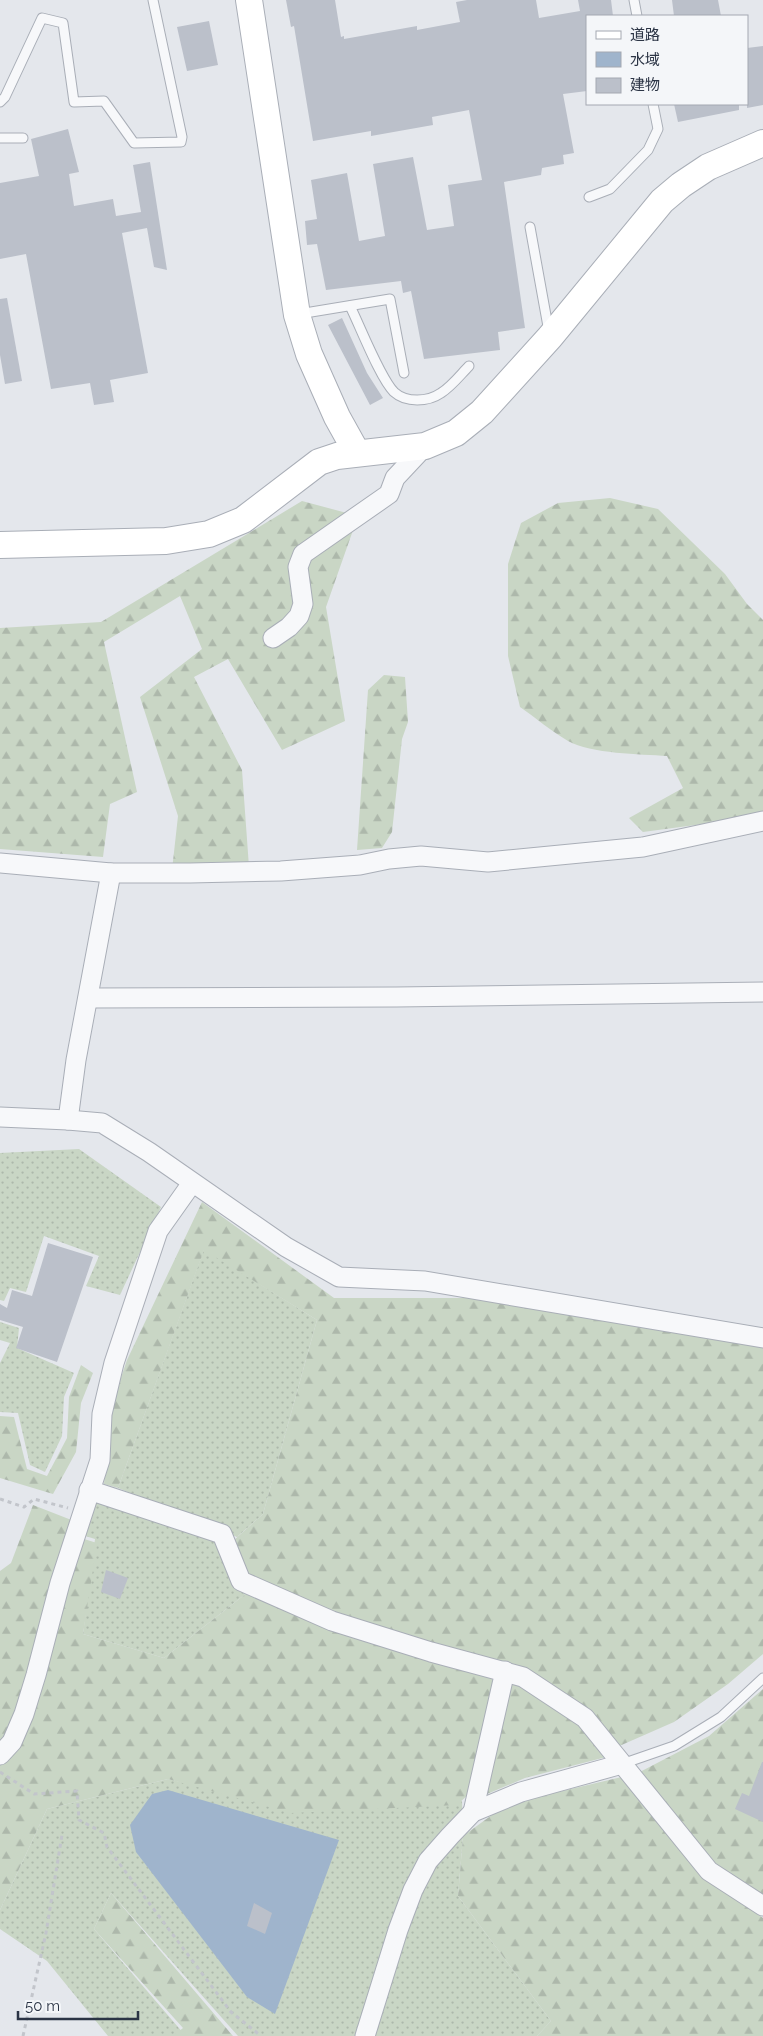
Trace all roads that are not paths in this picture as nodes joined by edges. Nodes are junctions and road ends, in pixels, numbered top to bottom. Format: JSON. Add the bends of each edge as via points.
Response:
{"nodes":[{"id":1,"x":154,"y":0,"type":"edge"},
{"id":2,"x":248,"y":0,"type":"edge"},
{"id":3,"x":634,"y":0,"type":"edge"},
{"id":4,"x":637,"y":15,"type":"edge"},
{"id":5,"x":0,"y":102,"type":"edge"},
{"id":6,"x":653,"y":105,"type":"edge"},
{"id":7,"x":0,"y":138,"type":"edge"},
{"id":8,"x":23,"y":138,"type":"dead end"},
{"id":9,"x":763,"y":143,"type":"edge"},
{"id":10,"x":589,"y":198,"type":"dead end"},
{"id":11,"x":530,"y":227,"type":"dead end"},
{"id":12,"x":350,"y":306,"type":"junction"},
{"id":13,"x":297,"y":314,"type":"junction"},
{"id":14,"x":550,"y":337,"type":"junction"},
{"id":15,"x":469,"y":366,"type":"dead end"},
{"id":16,"x":404,"y":373,"type":"dead end"},
{"id":17,"x":425,"y":446,"type":"junction"},
{"id":18,"x":357,"y":453,"type":"junction"},
{"id":19,"x":0,"y":545,"type":"edge"},
{"id":20,"x":273,"y":638,"type":"dead end"},
{"id":21,"x":763,"y":821,"type":"edge"},
{"id":22,"x":0,"y":864,"type":"edge"},
{"id":23,"x":111,"y":872,"type":"junction"},
{"id":24,"x":763,"y":992,"type":"edge"},
{"id":25,"x":88,"y":998,"type":"junction"},
{"id":26,"x":0,"y":1117,"type":"edge"},
{"id":27,"x":68,"y":1120,"type":"junction"},
{"id":28,"x":192,"y":1183,"type":"junction"},
{"id":29,"x":763,"y":1338,"type":"edge"},
{"id":30,"x":89,"y":1490,"type":"junction"},
{"id":31,"x":505,"y":1671,"type":"junction"},
{"id":32,"x":763,"y":1678,"type":"edge"},
{"id":33,"x":0,"y":1755,"type":"edge"},
{"id":34,"x":622,"y":1764,"type":"junction"},
{"id":35,"x":473,"y":1812,"type":"junction"},
{"id":36,"x":763,"y":1906,"type":"edge"},
{"id":37,"x":364,"y":2036,"type":"edge"}],
"edges":[{"from":1,"to":5,"type":"lane","via":[[181,142],[134,143],[104,101],[74,102],[63,23],[42,18]]},
{"from":2,"to":13,"type":"street"},
{"from":3,"to":4,"type":"lane"},
{"from":6,"to":10,"type":"lane","via":[[658,129],[648,150],[610,189]]},
{"from":7,"to":8,"type":"lane"},
{"from":9,"to":14,"type":"street","via":[[708,167],[662,201]]},
{"from":11,"to":14,"type":"lane"},
{"from":12,"to":13,"type":"lane"},
{"from":12,"to":15,"type":"lane","via":[[385,379],[394,392],[407,400],[430,398],[442,393]]},
{"from":12,"to":16,"type":"lane","via":[[390,299]]},
{"from":13,"to":18,"type":"street","via":[[309,354]]},
{"from":14,"to":17,"type":"street","via":[[482,412],[456,433]]},
{"from":17,"to":18,"type":"street"},
{"from":17,"to":20,"type":"street","via":[[395,478],[389,494],[303,554],[298,567],[303,604],[299,616]]},
{"from":18,"to":19,"type":"street","via":[[319,462],[243,520],[209,534],[166,541]]},
{"from":21,"to":23,"type":"street","via":[[643,847],[488,862],[421,856],[281,871]]},
{"from":22,"to":23,"type":"street"},
{"from":23,"to":25,"type":"street"},
{"from":24,"to":25,"type":"street","via":[[386,998]]},
{"from":25,"to":27,"type":"street"},
{"from":26,"to":27,"type":"street"},
{"from":27,"to":28,"type":"street","via":[[102,1124]]},
{"from":28,"to":29,"type":"street","via":[[286,1247],[339,1278],[425,1281]]},
{"from":28,"to":30,"type":"street","via":[[158,1231],[114,1363],[102,1414],[100,1460]]},
{"from":30,"to":31,"type":"street","via":[[222,1534],[242,1581],[332,1621]]},
{"from":30,"to":33,"type":"street","via":[[24,1714],[12,1742]]},
{"from":31,"to":34,"type":"street","via":[[523,1677],[585,1718]]},
{"from":31,"to":35,"type":"street"},
{"from":32,"to":34,"type":"lane","via":[[720,1717],[674,1746]]},
{"from":34,"to":35,"type":"street","via":[[521,1792]]},
{"from":34,"to":36,"type":"street","via":[[709,1871]]},
{"from":35,"to":37,"type":"street","via":[[428,1861],[413,1890]]}]}
